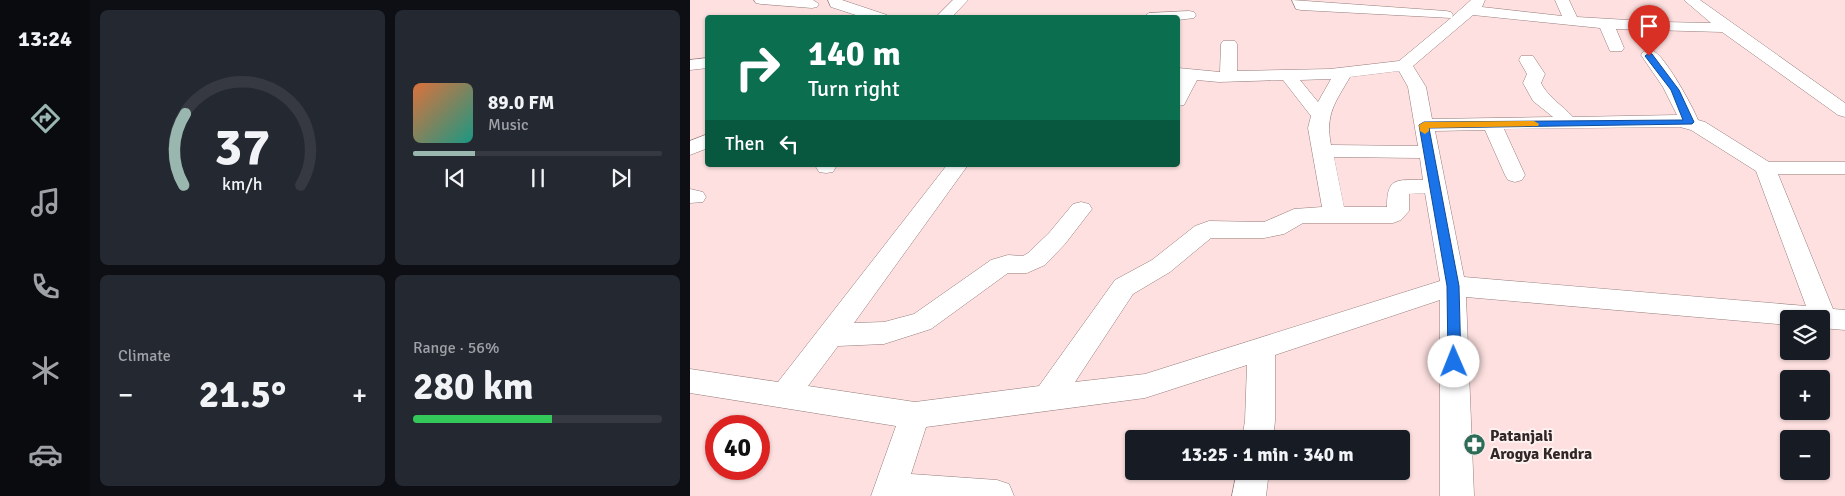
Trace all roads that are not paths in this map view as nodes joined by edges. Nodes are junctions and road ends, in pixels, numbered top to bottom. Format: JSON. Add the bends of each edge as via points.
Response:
{"nodes":[{"id":1,"x":760,"y":0,"type":"edge"},
{"id":2,"x":833,"y":0,"type":"edge"},
{"id":3,"x":961,"y":0,"type":"edge"},
{"id":4,"x":1299,"y":0,"type":"edge"},
{"id":5,"x":1451,"y":0,"type":"edge"},
{"id":6,"x":1562,"y":0,"type":"edge"},
{"id":7,"x":1691,"y":0,"type":"edge"},
{"id":8,"x":812,"y":4,"type":"junction"},
{"id":9,"x":1474,"y":5,"type":"edge"},
{"id":10,"x":1430,"y":7,"type":"edge"},
{"id":11,"x":850,"y":8,"type":"junction"},
{"id":12,"x":793,"y":15,"type":"edge"},
{"id":13,"x":840,"y":15,"type":"edge"},
{"id":14,"x":872,"y":15,"type":"edge"},
{"id":15,"x":945,"y":15,"type":"edge"},
{"id":16,"x":1189,"y":15,"type":"dead end"},
{"id":17,"x":1446,"y":15,"type":"junction"},
{"id":18,"x":1180,"y":16,"type":"edge"},
{"id":19,"x":1572,"y":22,"type":"junction"},
{"id":20,"x":1606,"y":25,"type":"junction"},
{"id":21,"x":1726,"y":27,"type":"junction"},
{"id":22,"x":1439,"y":35,"type":"junction"},
{"id":23,"x":1229,"y":44,"type":"dead end"},
{"id":24,"x":1616,"y":48,"type":"dead end"},
{"id":25,"x":1649,"y":56,"type":"dead end"},
{"id":26,"x":1527,"y":60,"type":"dead end"},
{"id":27,"x":705,"y":63,"type":"edge"},
{"id":28,"x":690,"y":64,"type":"edge"},
{"id":29,"x":1404,"y":65,"type":"junction"},
{"id":30,"x":1343,"y":73,"type":"junction"},
{"id":31,"x":1184,"y":74,"type":"edge"},
{"id":32,"x":1288,"y":75,"type":"junction"},
{"id":33,"x":1228,"y":76,"type":"junction"},
{"id":34,"x":1180,"y":92,"type":"edge"},
{"id":35,"x":1845,"y":111,"type":"edge"},
{"id":36,"x":1320,"y":116,"type":"junction"},
{"id":37,"x":1689,"y":122,"type":"junction"},
{"id":38,"x":1492,"y":124,"type":"junction"},
{"id":39,"x":1568,"y":124,"type":"junction"},
{"id":40,"x":1424,"y":125,"type":"junction"},
{"id":41,"x":705,"y":141,"type":"edge"},
{"id":42,"x":690,"y":148,"type":"edge"},
{"id":43,"x":1322,"y":151,"type":"junction"},
{"id":44,"x":1428,"y":152,"type":"junction"},
{"id":45,"x":956,"y":167,"type":"edge"},
{"id":46,"x":1765,"y":168,"type":"junction"},
{"id":47,"x":1845,"y":168,"type":"edge"},
{"id":48,"x":1515,"y":175,"type":"dead end"},
{"id":49,"x":1435,"y":186,"type":"junction"},
{"id":50,"x":1081,"y":209,"type":"dead end"},
{"id":51,"x":1334,"y":215,"type":"junction"},
{"id":52,"x":1453,"y":286,"type":"junction"},
{"id":53,"x":1835,"y":319,"type":"edge"},
{"id":54,"x":830,"y":335,"type":"junction"},
{"id":55,"x":1261,"y":349,"type":"junction"},
{"id":56,"x":690,"y":381,"type":"edge"},
{"id":57,"x":785,"y":395,"type":"junction"},
{"id":58,"x":1048,"y":398,"type":"junction"},
{"id":59,"x":915,"y":415,"type":"junction"},
{"id":60,"x":1258,"y":430,"type":"edge"},
{"id":61,"x":1251,"y":480,"type":"edge"},
{"id":62,"x":890,"y":492,"type":"edge"},
{"id":63,"x":997,"y":496,"type":"edge"},
{"id":64,"x":1249,"y":496,"type":"edge"},
{"id":65,"x":1457,"y":496,"type":"edge"}],
"edges":[{"from":1,"to":8,"type":"street"},
{"from":2,"to":8,"type":"street"},
{"from":2,"to":11,"type":"street"},
{"from":3,"to":15,"type":"street"},
{"from":4,"to":10,"type":"street","via":[[1301,6]]},
{"from":5,"to":17,"type":"street"},
{"from":6,"to":19,"type":"street"},
{"from":7,"to":21,"type":"street"},
{"from":8,"to":12,"type":"street"},
{"from":9,"to":19,"type":"street"},
{"from":9,"to":22,"type":"street"},
{"from":10,"to":17,"type":"street"},
{"from":11,"to":13,"type":"street"},
{"from":11,"to":14,"type":"street"},
{"from":16,"to":18,"type":"street"},
{"from":17,"to":22,"type":"street"},
{"from":19,"to":20,"type":"street"},
{"from":20,"to":21,"type":"street"},
{"from":20,"to":24,"type":"street"},
{"from":21,"to":35,"type":"street"},
{"from":22,"to":29,"type":"street"},
{"from":23,"to":33,"type":"street"},
{"from":25,"to":37,"type":"street","via":[[1675,90]]},
{"from":26,"to":39,"type":"street","via":[[1536,74],[1532,83],[1539,97],[1556,108]]},
{"from":27,"to":28,"type":"street"},
{"from":29,"to":30,"type":"street"},
{"from":29,"to":40,"type":"street","via":[[1417,87]]},
{"from":30,"to":32,"type":"street"},
{"from":30,"to":36,"type":"street"},
{"from":31,"to":33,"type":"street"},
{"from":31,"to":34,"type":"street"},
{"from":32,"to":33,"type":"street"},
{"from":32,"to":36,"type":"street"},
{"from":36,"to":43,"type":"street","via":[[1318,128]]},
{"from":37,"to":39,"type":"street"},
{"from":37,"to":46,"type":"street"},
{"from":38,"to":39,"type":"street"},
{"from":38,"to":40,"type":"street"},
{"from":38,"to":48,"type":"street"},
{"from":40,"to":44,"type":"street"},
{"from":41,"to":42,"type":"street"},
{"from":43,"to":44,"type":"street"},
{"from":43,"to":51,"type":"street"},
{"from":44,"to":49,"type":"street"},
{"from":45,"to":54,"type":"street"},
{"from":46,"to":47,"type":"street"},
{"from":46,"to":53,"type":"street","via":[[1789,233]]},
{"from":49,"to":51,"type":"street","via":[[1398,190],[1398,211],[1393,215]]},
{"from":49,"to":52,"type":"street"},
{"from":50,"to":54,"type":"street","via":[[1032,262],[1000,266],[922,322],[884,333]]},
{"from":51,"to":58,"type":"street","via":[[1303,215],[1264,230],[1214,229],[1203,232],[1161,266],[1124,287]]},
{"from":52,"to":53,"type":"street"},
{"from":52,"to":55,"type":"street"},
{"from":52,"to":65,"type":"street"},
{"from":54,"to":57,"type":"street"},
{"from":55,"to":58,"type":"street","via":[[1145,386]]},
{"from":55,"to":60,"type":"street"},
{"from":56,"to":57,"type":"street"},
{"from":57,"to":59,"type":"street"},
{"from":58,"to":59,"type":"street"},
{"from":59,"to":62,"type":"street"},
{"from":61,"to":64,"type":"street"},
{"from":62,"to":63,"type":"street"}]}
